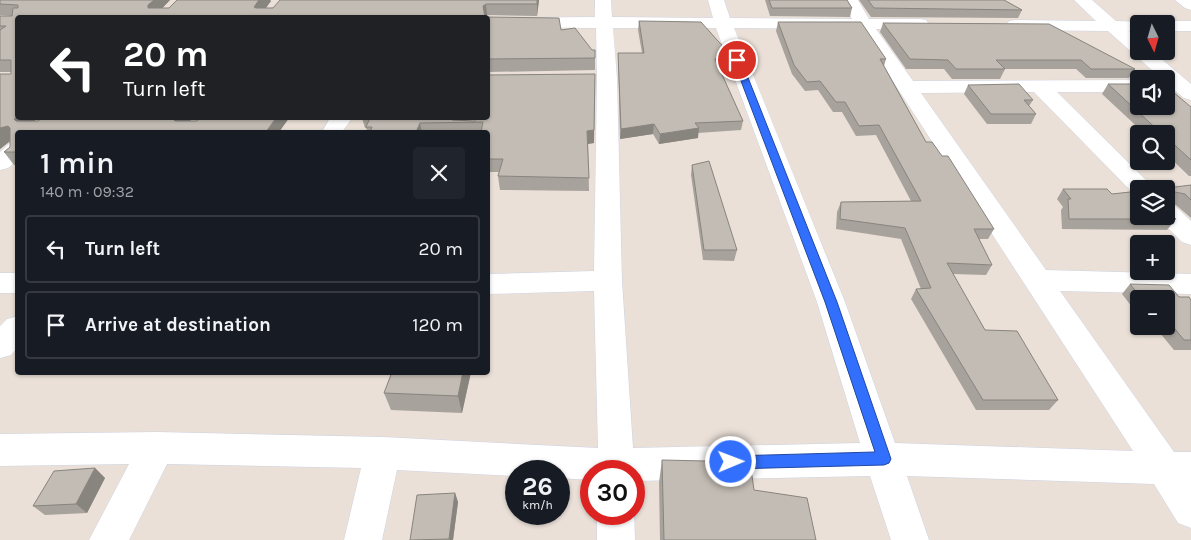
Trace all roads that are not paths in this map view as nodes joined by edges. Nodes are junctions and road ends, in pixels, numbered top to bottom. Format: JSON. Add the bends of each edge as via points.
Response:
{"nodes":[{"id":1,"x":850,"y":0,"type":"edge"},
{"id":2,"x":1082,"y":0,"type":"edge"},
{"id":3,"x":1183,"y":0,"type":"edge"},
{"id":4,"x":1191,"y":5,"type":"edge"},
{"id":5,"x":603,"y":11,"type":"edge"},
{"id":6,"x":719,"y":11,"type":"edge"},
{"id":7,"x":490,"y":22,"type":"edge"},
{"id":8,"x":864,"y":24,"type":"junction"},
{"id":9,"x":934,"y":25,"type":"edge"},
{"id":10,"x":1004,"y":25,"type":"edge"},
{"id":11,"x":1113,"y":26,"type":"junction"},
{"id":12,"x":1130,"y":26,"type":"edge"},
{"id":13,"x":1175,"y":26,"type":"edge"},
{"id":14,"x":1191,"y":26,"type":"edge"},
{"id":15,"x":1130,"y":41,"type":"edge"},
{"id":16,"x":1150,"y":60,"type":"edge"},
{"id":17,"x":1039,"y":86,"type":"junction"},
{"id":18,"x":1130,"y":86,"type":"edge"},
{"id":19,"x":907,"y":87,"type":"junction"},
{"id":20,"x":1179,"y":88,"type":"edge"},
{"id":21,"x":15,"y":150,"type":"edge"},
{"id":22,"x":0,"y":163,"type":"edge"},
{"id":23,"x":0,"y":177,"type":"edge"},
{"id":24,"x":15,"y":177,"type":"edge"},
{"id":25,"x":1134,"y":180,"type":"edge"},
{"id":26,"x":1175,"y":221,"type":"edge"},
{"id":27,"x":1191,"y":236,"type":"edge"},
{"id":28,"x":1038,"y":280,"type":"junction"},
{"id":29,"x":608,"y":281,"type":"junction"},
{"id":30,"x":0,"y":283,"type":"edge"},
{"id":31,"x":15,"y":283,"type":"edge"},
{"id":32,"x":490,"y":284,"type":"edge"},
{"id":33,"x":1191,"y":284,"type":"edge"},
{"id":34,"x":15,"y":330,"type":"edge"},
{"id":35,"x":0,"y":346,"type":"edge"},
{"id":36,"x":157,"y":448,"type":"junction"},
{"id":37,"x":0,"y":450,"type":"edge"},
{"id":38,"x":383,"y":453,"type":"junction"},
{"id":39,"x":884,"y":459,"type":"junction"},
{"id":40,"x":616,"y":460,"type":"edge"},
{"id":41,"x":580,"y":466,"type":"edge"},
{"id":42,"x":645,"y":467,"type":"edge"},
{"id":43,"x":1178,"y":469,"type":"edge"},
{"id":44,"x":1191,"y":510,"type":"edge"},
{"id":45,"x":616,"y":525,"type":"edge"},
{"id":46,"x":108,"y":540,"type":"edge"},
{"id":47,"x":363,"y":540,"type":"edge"},
{"id":48,"x":616,"y":540,"type":"edge"},
{"id":49,"x":910,"y":540,"type":"edge"}],
"edges":[{"from":1,"to":8,"type":"street"},
{"from":2,"to":11,"type":"street"},
{"from":3,"to":4,"type":"street"},
{"from":5,"to":6,"type":"street"},
{"from":5,"to":7,"type":"street"},
{"from":5,"to":29,"type":"street","via":[[597,78]]},
{"from":6,"to":8,"type":"street"},
{"from":6,"to":39,"type":"street","via":[[831,302]]},
{"from":8,"to":9,"type":"street"},
{"from":8,"to":19,"type":"street"},
{"from":10,"to":11,"type":"street"},
{"from":11,"to":12,"type":"street"},
{"from":11,"to":15,"type":"street"},
{"from":13,"to":14,"type":"street"},
{"from":16,"to":20,"type":"street"},
{"from":17,"to":18,"type":"street"},
{"from":17,"to":19,"type":"street"},
{"from":17,"to":25,"type":"street"},
{"from":19,"to":28,"type":"street"},
{"from":21,"to":22,"type":"street"},
{"from":23,"to":24,"type":"street"},
{"from":26,"to":27,"type":"street"},
{"from":28,"to":33,"type":"street"},
{"from":28,"to":43,"type":"street"},
{"from":29,"to":32,"type":"street"},
{"from":29,"to":40,"type":"street"},
{"from":30,"to":31,"type":"street"},
{"from":34,"to":35,"type":"street"},
{"from":36,"to":37,"type":"street"},
{"from":36,"to":38,"type":"street"},
{"from":36,"to":46,"type":"street"},
{"from":38,"to":41,"type":"street"},
{"from":38,"to":47,"type":"street"},
{"from":39,"to":42,"type":"street"},
{"from":39,"to":43,"type":"street"},
{"from":39,"to":49,"type":"street"},
{"from":43,"to":44,"type":"street"},
{"from":45,"to":48,"type":"street"}]}
